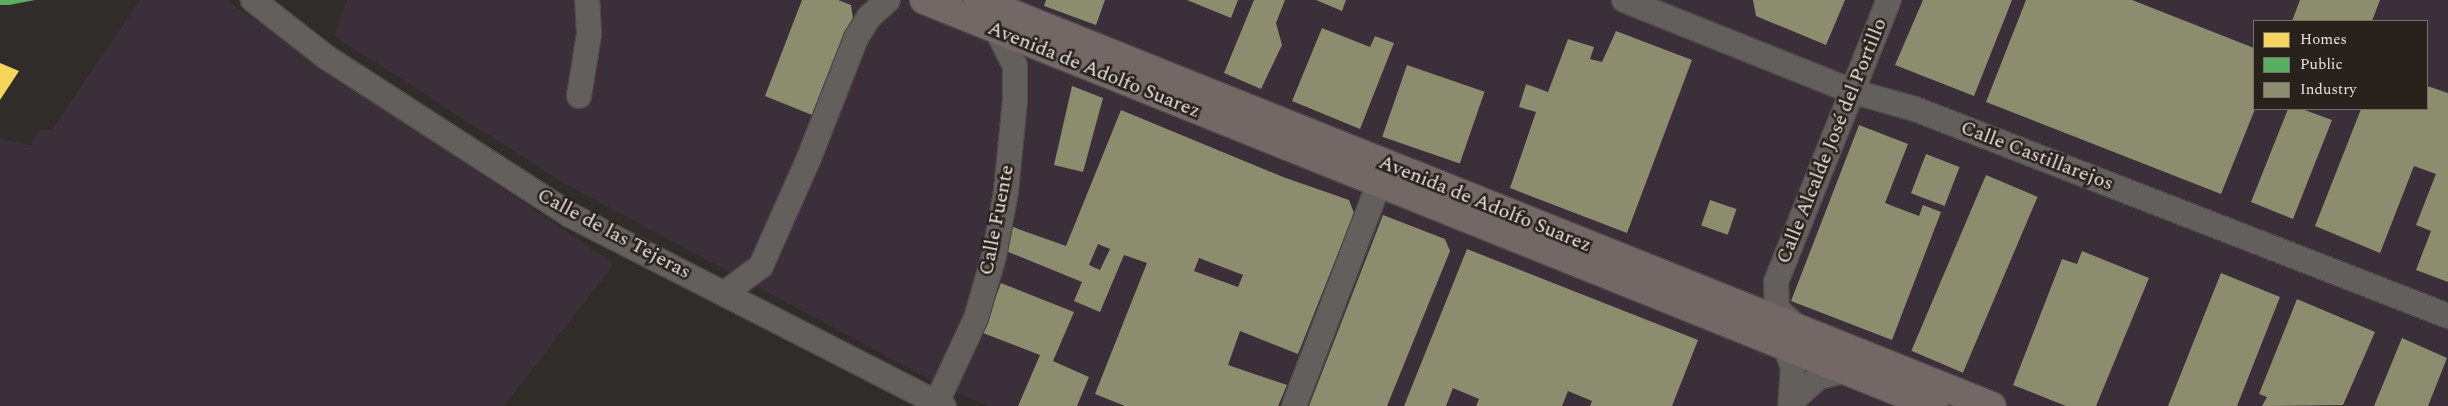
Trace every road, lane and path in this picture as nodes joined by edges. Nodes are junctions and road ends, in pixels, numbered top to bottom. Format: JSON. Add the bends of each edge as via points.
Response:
{"nodes":[{"id":1,"x":252,"y":0,"type":"edge"},
{"id":2,"x":586,"y":0,"type":"edge"},
{"id":3,"x":888,"y":0,"type":"edge"},
{"id":4,"x":924,"y":0,"type":"edge"},
{"id":5,"x":978,"y":0,"type":"edge"},
{"id":6,"x":1624,"y":0,"type":"edge"},
{"id":7,"x":1889,"y":0,"type":"edge"},
{"id":8,"x":998,"y":32,"type":"junction"},
{"id":9,"x":1851,"y":91,"type":"junction"},
{"id":10,"x":579,"y":96,"type":"dead end"},
{"id":11,"x":1379,"y":184,"type":"junction"},
{"id":12,"x":1776,"y":282,"type":"junction"},
{"id":13,"x":725,"y":293,"type":"junction"},
{"id":14,"x":1733,"y":302,"type":"junction"},
{"id":15,"x":2448,"y":316,"type":"edge"},
{"id":16,"x":1793,"y":338,"type":"junction"},
{"id":17,"x":1844,"y":370,"type":"junction"},
{"id":18,"x":1791,"y":404,"type":"edge"},
{"id":19,"x":939,"y":405,"type":"edge"},
{"id":20,"x":1294,"y":406,"type":"edge"},
{"id":21,"x":1934,"y":406,"type":"edge"},
{"id":22,"x":1992,"y":406,"type":"edge"}],
"edges":[{"from":1,"to":13,"type":"street","name":"Calle de las Tejeras","via":[[326,57],[570,215]]},
{"from":2,"to":10,"type":"street","via":[[590,34]]},
{"from":3,"to":13,"type":"street","via":[[869,17],[856,38],[809,158],[761,266]]},
{"from":4,"to":8,"type":"main road","name":"Avenida de Adolfo Suarez"},
{"from":5,"to":14,"type":"main road","name":"Avenida de Adolfo Suarez"},
{"from":6,"to":9,"type":"street","name":"Calle Castillarejos"},
{"from":7,"to":9,"type":"street","name":"Calle Alcalde José del Portillo"},
{"from":8,"to":11,"type":"main road","name":"Avenida de Adolfo Suarez"},
{"from":8,"to":19,"type":"street","name":"Calle Fuente","via":[[1015,66],[1006,192],[994,256],[976,318]]},
{"from":9,"to":12,"type":"street","name":"Calle Alcalde José del Portillo"},
{"from":9,"to":15,"type":"street","name":"Calle Castillarejos","via":[[1915,109]]},
{"from":11,"to":16,"type":"main road","name":"Avenida de Adolfo Suarez"},
{"from":11,"to":20,"type":"street"},
{"from":12,"to":14,"type":"street","via":[[1749,300]]},
{"from":12,"to":16,"type":"street","via":[[1778,309]]},
{"from":13,"to":19,"type":"street","name":"Calle de las Tejeras"},
{"from":14,"to":16,"type":"main road","name":"Avenida de Adolfo Suarez"},
{"from":16,"to":17,"type":"main road","name":"Avenida de Adolfo Suarez"},
{"from":16,"to":18,"type":"street"},
{"from":16,"to":22,"type":"main road","name":"Avenida de Adolfo Suarez"},
{"from":17,"to":18,"type":"street","via":[[1818,377]]},
{"from":17,"to":21,"type":"main road","name":"Avenida de Adolfo Suarez"}]}
